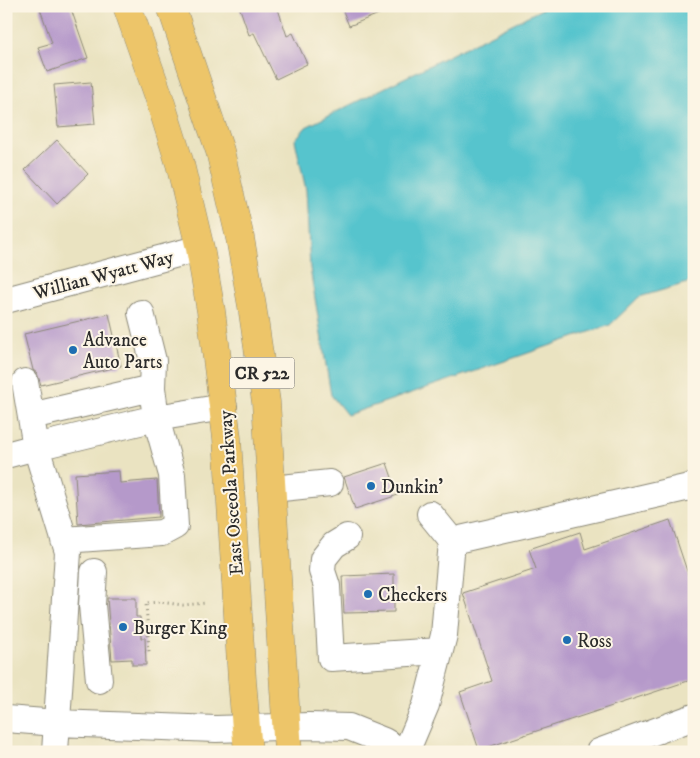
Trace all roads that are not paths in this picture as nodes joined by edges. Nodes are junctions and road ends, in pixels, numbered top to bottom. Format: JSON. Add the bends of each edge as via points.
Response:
{"nodes":[{"id":1,"x":127,"y":6,"type":"edge"},
{"id":2,"x":171,"y":6,"type":"edge"},
{"id":3,"x":200,"y":248,"type":"junction"},
{"id":4,"x":6,"y":300,"type":"edge"},
{"id":5,"x":141,"y":313,"type":"dead end"},
{"id":6,"x":25,"y":382,"type":"dead end"},
{"id":7,"x":152,"y":388,"type":"junction"},
{"id":8,"x":224,"y":407,"type":"junction"},
{"id":9,"x":30,"y":416,"type":"junction"},
{"id":10,"x":156,"y":418,"type":"junction"},
{"id":11,"x":36,"y":447,"type":"junction"},
{"id":12,"x":6,"y":455,"type":"edge"},
{"id":13,"x":330,"y":483,"type":"dead end"},
{"id":14,"x":694,"y":486,"type":"edge"},
{"id":15,"x":272,"y":488,"type":"junction"},
{"id":16,"x":430,"y":514,"type":"dead end"},
{"id":17,"x":347,"y":537,"type":"dead end"},
{"id":18,"x":64,"y":540,"type":"junction"},
{"id":19,"x":452,"y":541,"type":"junction"},
{"id":20,"x":94,"y":572,"type":"dead end"},
{"id":21,"x":440,"y":651,"type":"junction"},
{"id":22,"x":99,"y":680,"type":"dead end"},
{"id":23,"x":694,"y":717,"type":"edge"},
{"id":24,"x":6,"y":719,"type":"edge"},
{"id":25,"x":57,"y":724,"type":"junction"},
{"id":26,"x":286,"y":739,"type":"edge"},
{"id":27,"x":247,"y":740,"type":"edge"},
{"id":28,"x":394,"y":749,"type":"edge"},
{"id":29,"x":55,"y":752,"type":"edge"},
{"id":30,"x":599,"y":752,"type":"edge"}],
"edges":[{"from":1,"to":3,"type":"main road","name":"East Osceola Parkway","number":"CR 522","via":[[180,164]]},
{"from":2,"to":15,"type":"main road","number":"CR 522","via":[[220,151],[240,238],[266,402]]},
{"from":3,"to":4,"type":"street","name":"Willian Wyatt Way"},
{"from":3,"to":8,"type":"main road","name":"East Osceola Parkway","number":"CR 522"},
{"from":5,"to":7,"type":"street","via":[[153,361]]},
{"from":6,"to":9,"type":"street"},
{"from":7,"to":9,"type":"street"},
{"from":7,"to":10,"type":"street"},
{"from":8,"to":10,"type":"street"},
{"from":8,"to":27,"type":"main road","name":"East Osceola Parkway","number":"CR 522"},
{"from":9,"to":11,"type":"street"},
{"from":10,"to":11,"type":"street"},
{"from":10,"to":18,"type":"street","via":[[172,475],[175,526],[162,534]]},
{"from":11,"to":12,"type":"street"},
{"from":11,"to":18,"type":"street"},
{"from":13,"to":15,"type":"street"},
{"from":14,"to":19,"type":"street"},
{"from":15,"to":26,"type":"main road","number":"CR 522"},
{"from":16,"to":19,"type":"street"},
{"from":17,"to":21,"type":"street","via":[[334,545],[323,559],[332,658]]},
{"from":18,"to":25,"type":"street","via":[[68,552]]},
{"from":19,"to":21,"type":"street"},
{"from":20,"to":22,"type":"street","via":[[92,605]]},
{"from":21,"to":28,"type":"street","via":[[426,705]]},
{"from":23,"to":30,"type":"street"},
{"from":24,"to":25,"type":"street"},
{"from":25,"to":27,"type":"street"},
{"from":25,"to":29,"type":"street"},
{"from":26,"to":27,"type":"street"},
{"from":26,"to":28,"type":"street","via":[[349,727]]}]}
